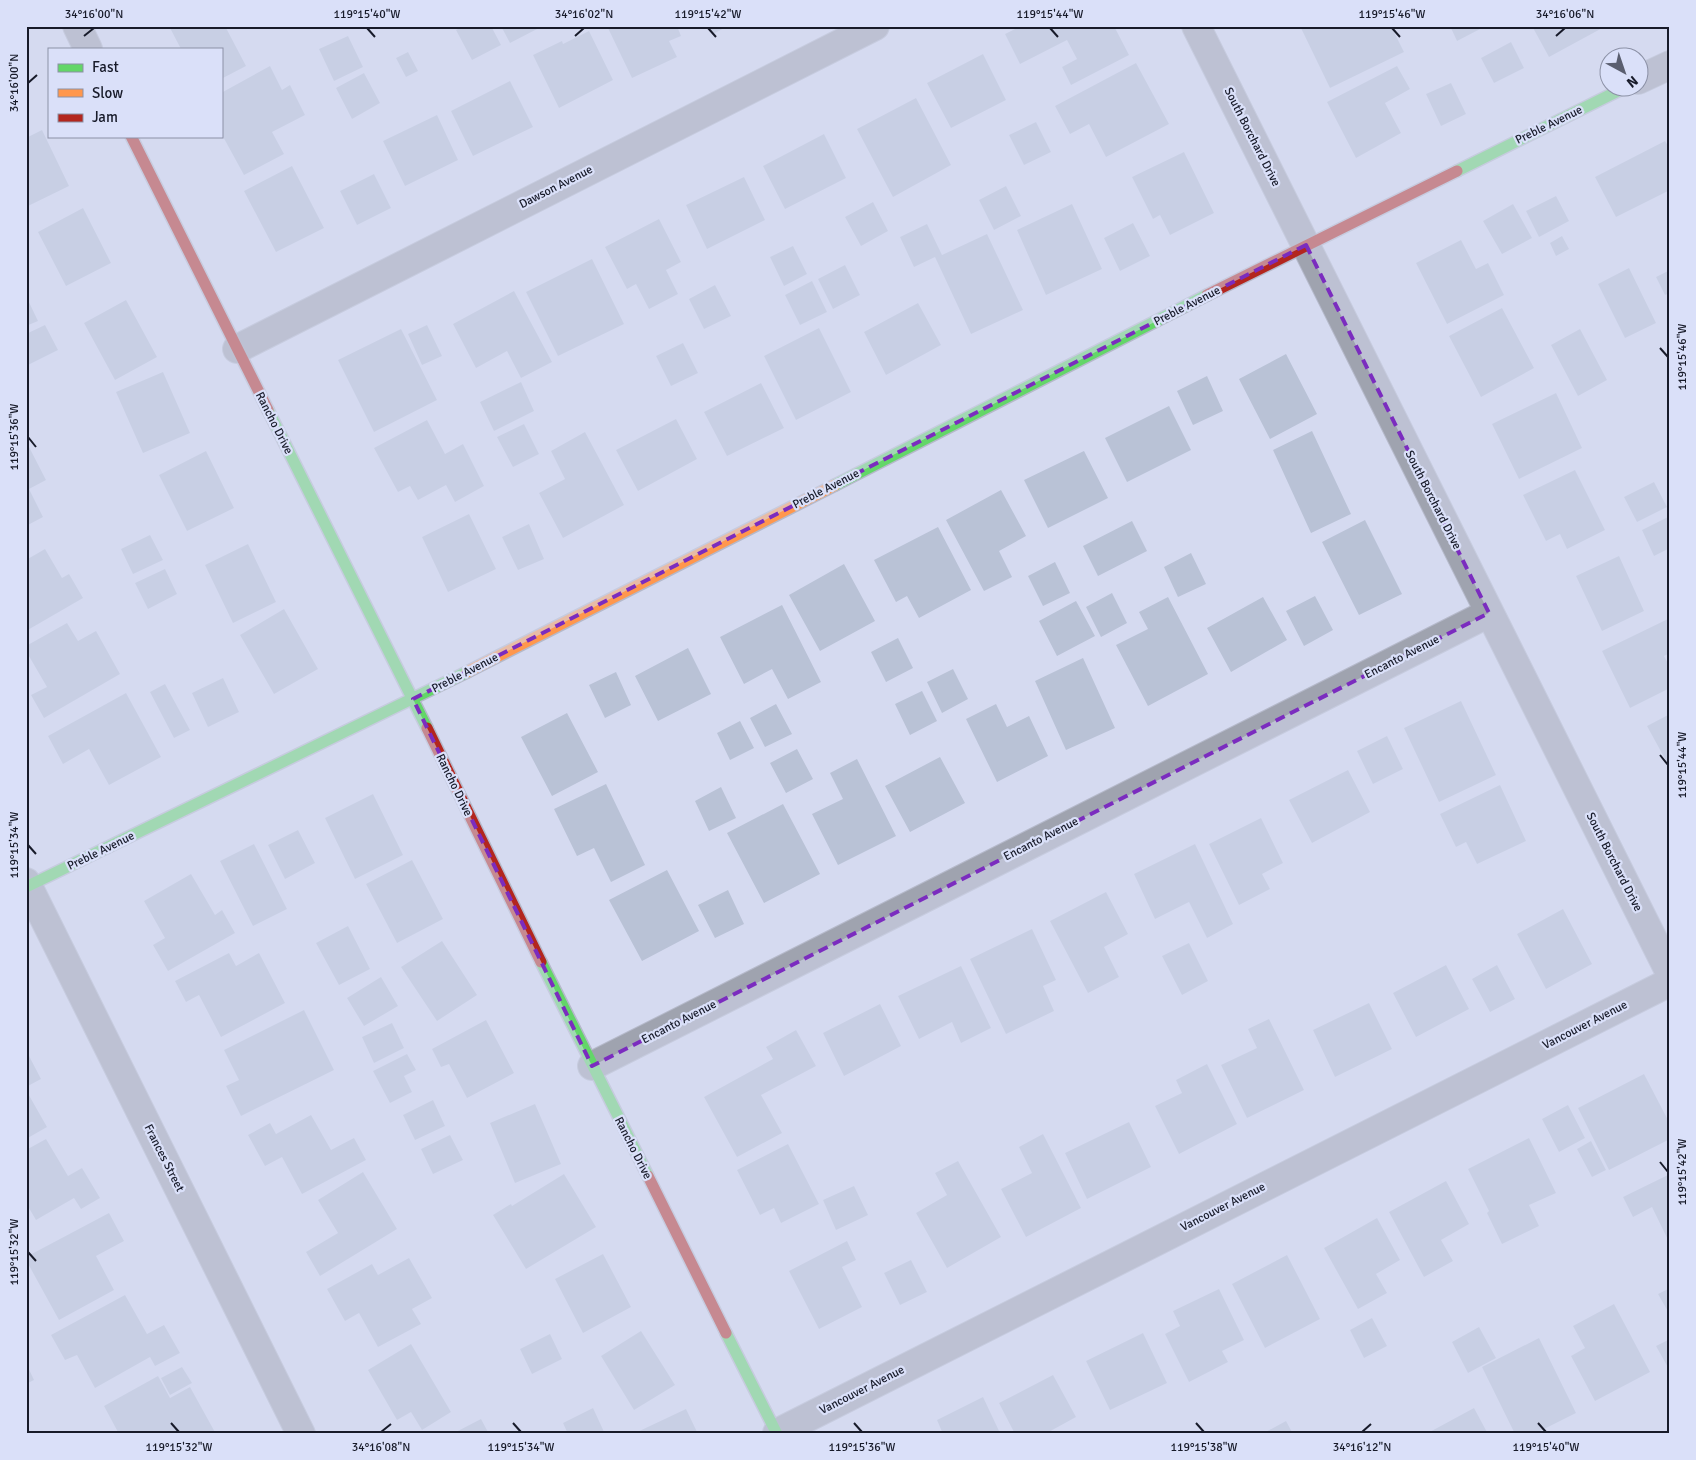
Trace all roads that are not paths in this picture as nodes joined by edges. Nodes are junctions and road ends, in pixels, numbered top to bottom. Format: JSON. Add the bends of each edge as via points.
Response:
{"nodes":[{"id":1,"x":77,"y":26,"type":"edge"},
{"id":2,"x":876,"y":26,"type":"edge"},
{"id":3,"x":1196,"y":26,"type":"edge"},
{"id":4,"x":88,"y":48,"type":"edge"},
{"id":5,"x":1670,"y":65,"type":"edge"},
{"id":6,"x":1648,"y":75,"type":"edge"},
{"id":7,"x":1604,"y":98,"type":"edge"},
{"id":8,"x":132,"y":138,"type":"edge"},
{"id":9,"x":1306,"y":246,"type":"junction"},
{"id":10,"x":237,"y":349,"type":"junction"},
{"id":11,"x":1490,"y":613,"type":"junction"},
{"id":12,"x":413,"y":699,"type":"junction"},
{"id":13,"x":27,"y":885,"type":"edge"},
{"id":14,"x":1670,"y":973,"type":"edge"},
{"id":15,"x":1670,"y":982,"type":"edge"},
{"id":16,"x":592,"y":1066,"type":"junction"},
{"id":17,"x":777,"y":1433,"type":"edge"},
{"id":18,"x":301,"y":1434,"type":"edge"}],
"edges":[{"from":1,"to":4,"type":"street"},
{"from":2,"to":10,"type":"street","name":"Dawson Avenue"},
{"from":3,"to":9,"type":"street","name":"South Borchard Drive"},
{"from":5,"to":6,"type":"street"},
{"from":7,"to":9,"type":"street","name":"Preble Avenue"},
{"from":8,"to":10,"type":"street","name":"Rancho Drive"},
{"from":9,"to":11,"type":"street","name":"South Borchard Drive"},
{"from":9,"to":12,"type":"street","name":"Preble Avenue"},
{"from":10,"to":12,"type":"street","name":"Rancho Drive"},
{"from":11,"to":14,"type":"street","name":"South Borchard Drive"},
{"from":11,"to":16,"type":"street","name":"Encanto Avenue"},
{"from":12,"to":13,"type":"street","name":"Preble Avenue"},
{"from":12,"to":16,"type":"street","name":"Rancho Drive"},
{"from":13,"to":18,"type":"street","name":"Frances Street"},
{"from":15,"to":17,"type":"street","name":"Vancouver Avenue"},
{"from":16,"to":17,"type":"street","name":"Rancho Drive"}]}
